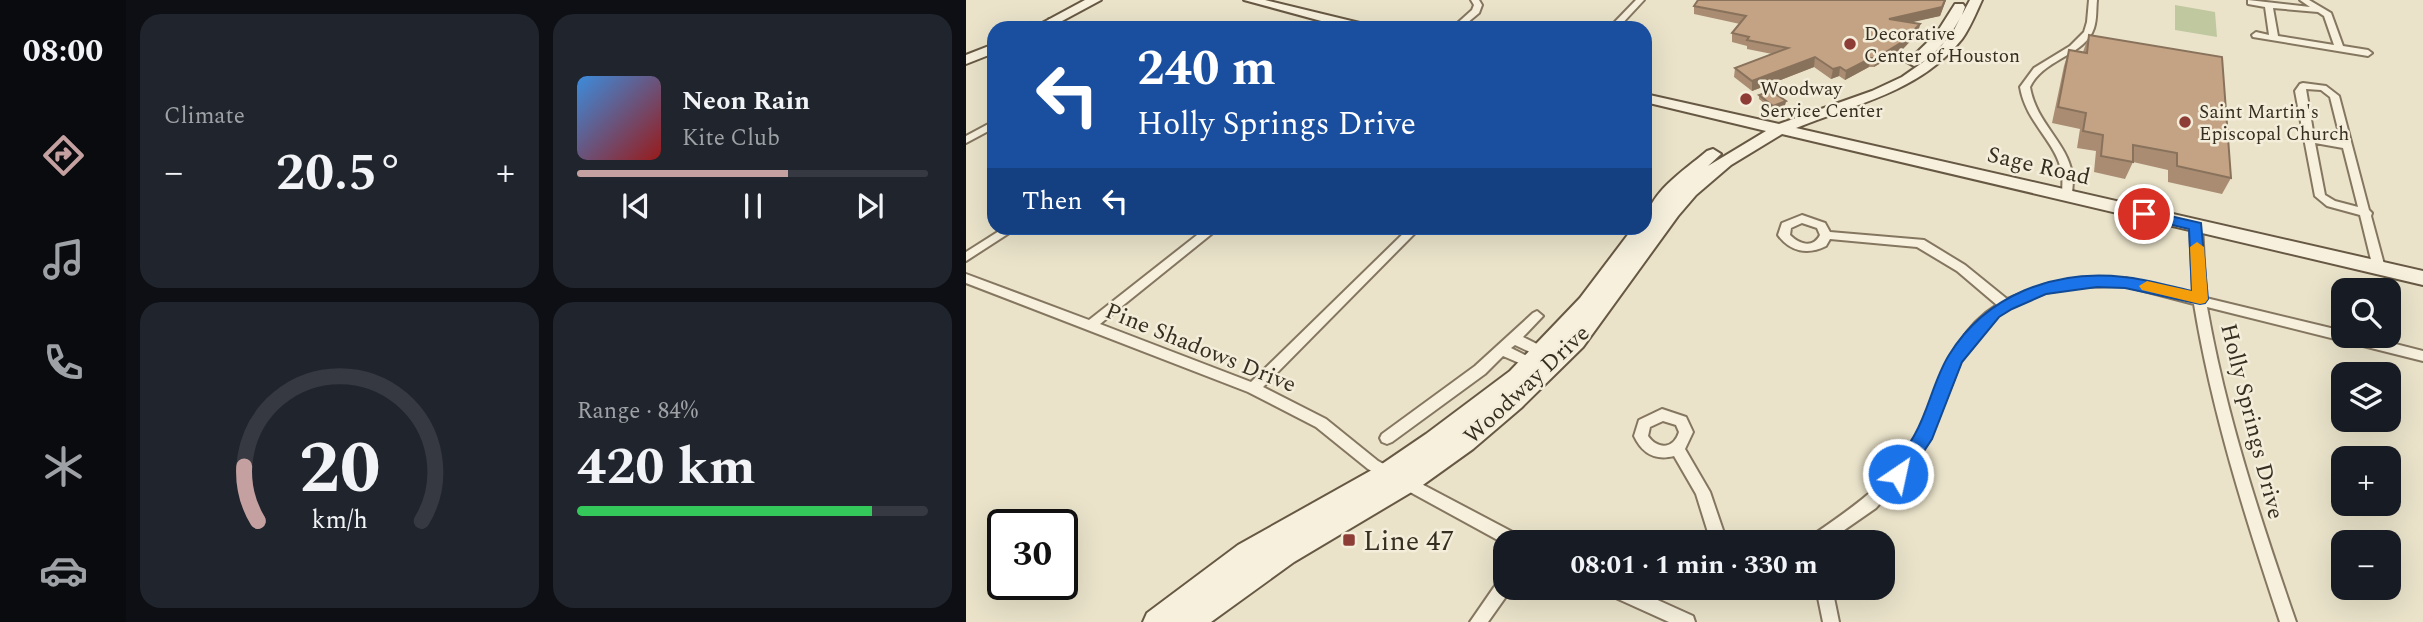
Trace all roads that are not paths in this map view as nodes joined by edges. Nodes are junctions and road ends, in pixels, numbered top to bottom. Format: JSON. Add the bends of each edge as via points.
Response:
{"nodes":[{"id":1,"x":1095,"y":0,"type":"edge"},
{"id":2,"x":1250,"y":0,"type":"edge"},
{"id":3,"x":1475,"y":0,"type":"edge"},
{"id":4,"x":1640,"y":0,"type":"edge"},
{"id":5,"x":1962,"y":0,"type":"edge"},
{"id":6,"x":1976,"y":0,"type":"edge"},
{"id":7,"x":2093,"y":0,"type":"edge"},
{"id":8,"x":2304,"y":0,"type":"edge"},
{"id":9,"x":2251,"y":2,"type":"dead end"},
{"id":10,"x":2269,"y":5,"type":"junction"},
{"id":11,"x":2320,"y":10,"type":"junction"},
{"id":12,"x":1064,"y":21,"type":"edge"},
{"id":13,"x":1324,"y":21,"type":"edge"},
{"id":14,"x":1464,"y":21,"type":"edge"},
{"id":15,"x":1620,"y":21,"type":"edge"},
{"id":16,"x":1959,"y":24,"type":"junction"},
{"id":17,"x":2256,"y":34,"type":"dead end"},
{"id":18,"x":2274,"y":37,"type":"junction"},
{"id":19,"x":2339,"y":48,"type":"junction"},
{"id":20,"x":987,"y":51,"type":"edge"},
{"id":21,"x":2368,"y":53,"type":"dead end"},
{"id":22,"x":966,"y":60,"type":"edge"},
{"id":23,"x":1652,"y":100,"type":"edge"},
{"id":24,"x":1807,"y":119,"type":"junction"},
{"id":25,"x":1771,"y":127,"type":"junction"},
{"id":26,"x":987,"y":128,"type":"edge"},
{"id":27,"x":1815,"y":138,"type":"junction"},
{"id":28,"x":2309,"y":139,"type":"junction"},
{"id":29,"x":966,"y":140,"type":"edge"},
{"id":30,"x":2345,"y":145,"type":"junction"},
{"id":31,"x":1681,"y":189,"type":"junction"},
{"id":32,"x":2067,"y":196,"type":"junction"},
{"id":33,"x":2367,"y":213,"type":"junction"},
{"id":34,"x":1652,"y":218,"type":"edge"},
{"id":35,"x":2196,"y":226,"type":"junction"},
{"id":36,"x":1652,"y":228,"type":"edge"},
{"id":37,"x":1826,"y":234,"type":"dead end"},
{"id":38,"x":1000,"y":235,"type":"edge"},
{"id":39,"x":1204,"y":235,"type":"edge"},
{"id":40,"x":1408,"y":235,"type":"edge"},
{"id":41,"x":1640,"y":235,"type":"edge"},
{"id":42,"x":1647,"y":235,"type":"edge"},
{"id":43,"x":1897,"y":243,"type":"joint"},
{"id":44,"x":966,"y":257,"type":"edge"},
{"id":45,"x":1630,"y":258,"type":"junction"},
{"id":46,"x":2379,"y":268,"type":"junction"},
{"id":47,"x":966,"y":278,"type":"edge"},
{"id":48,"x":2423,"y":278,"type":"edge"},
{"id":49,"x":2200,"y":299,"type":"junction"},
{"id":50,"x":2006,"y":304,"type":"junction"},
{"id":51,"x":1537,"y":316,"type":"dead end"},
{"id":52,"x":1090,"y":326,"type":"junction"},
{"id":53,"x":2331,"y":333,"type":"edge"},
{"id":54,"x":1515,"y":338,"type":"junction"},
{"id":55,"x":2391,"y":348,"type":"edge"},
{"id":56,"x":1503,"y":350,"type":"junction"},
{"id":57,"x":2423,"y":356,"type":"edge"},
{"id":58,"x":1545,"y":362,"type":"junction"},
{"id":59,"x":1253,"y":388,"type":"junction"},
{"id":60,"x":1387,"y":438,"type":"dead end"},
{"id":61,"x":1677,"y":449,"type":"dead end"},
{"id":62,"x":1396,"y":479,"type":"junction"},
{"id":63,"x":1494,"y":530,"type":"edge"},
{"id":64,"x":1715,"y":530,"type":"edge"},
{"id":65,"x":1834,"y":530,"type":"edge"},
{"id":66,"x":1494,"y":600,"type":"edge"},
{"id":67,"x":1639,"y":600,"type":"edge"},
{"id":68,"x":1826,"y":600,"type":"edge"},
{"id":69,"x":1156,"y":622,"type":"edge"},
{"id":70,"x":1190,"y":622,"type":"edge"},
{"id":71,"x":1478,"y":622,"type":"edge"},
{"id":72,"x":1687,"y":622,"type":"edge"},
{"id":73,"x":1831,"y":622,"type":"edge"},
{"id":74,"x":2288,"y":622,"type":"edge"}],
"edges":[{"from":1,"to":12,"type":"main road"},
{"from":2,"to":13,"type":"main road"},
{"from":3,"to":14,"type":"street","via":[[1476,11]]},
{"from":4,"to":15,"type":"street"},
{"from":5,"to":16,"type":"main road","name":"Woodway Drive"},
{"from":6,"to":16,"type":"main road","name":"Woodway Drive"},
{"from":7,"to":32,"type":"street","via":[[2087,34],[2034,71],[2025,88],[2032,116],[2067,172]]},
{"from":8,"to":11,"type":"street"},
{"from":9,"to":10,"type":"street"},
{"from":10,"to":11,"type":"street"},
{"from":10,"to":18,"type":"street"},
{"from":11,"to":19,"type":"street","via":[[2332,23]]},
{"from":16,"to":24,"type":"main road","name":"Woodway Drive","via":[[1945,54],[1923,71],[1892,89]]},
{"from":16,"to":25,"type":"main road","name":"Woodway Drive","via":[[1931,49],[1883,80]]},
{"from":17,"to":18,"type":"street"},
{"from":18,"to":19,"type":"street"},
{"from":19,"to":21,"type":"street"},
{"from":20,"to":22,"type":"main road"},
{"from":23,"to":25,"type":"main road","name":"Sage Road"},
{"from":24,"to":25,"type":"main road","name":"Woodway Drive"},
{"from":24,"to":27,"type":"main road","via":[[1806,127]]},
{"from":25,"to":27,"type":"main road","name":"Sage Road"},
{"from":25,"to":31,"type":"main road","name":"Woodway Drive","via":[[1721,149]]},
{"from":26,"to":29,"type":"street"},
{"from":27,"to":32,"type":"main road","name":"Sage Road"},
{"from":28,"to":30,"type":"street"},
{"from":28,"to":30,"type":"street","via":[[2301,90],[2308,85],[2333,94]]},
{"from":28,"to":33,"type":"street","via":[[2319,196],[2331,204]]},
{"from":30,"to":33,"type":"street"},
{"from":31,"to":34,"type":"main road","name":"Woodway Drive"},
{"from":31,"to":36,"type":"main road","name":"Woodway Drive"},
{"from":32,"to":35,"type":"main road","name":"Sage Road"},
{"from":33,"to":46,"type":"street"},
{"from":35,"to":46,"type":"main road","name":"Sage Road"},
{"from":35,"to":49,"type":"street","name":"Holly Springs Drive"},
{"from":37,"to":43,"type":"street"},
{"from":38,"to":44,"type":"street"},
{"from":39,"to":52,"type":"street"},
{"from":40,"to":59,"type":"street"},
{"from":41,"to":45,"type":"main road","name":"Woodway Drive"},
{"from":42,"to":45,"type":"main road","name":"Woodway Drive"},
{"from":43,"to":50,"type":"street","via":[[1961,268]]},
{"from":45,"to":58,"type":"main road","name":"Woodway Drive","via":[[1587,303]]},
{"from":46,"to":48,"type":"main road","name":"Sage Road"},
{"from":47,"to":52,"type":"street","name":"Pine Shadows Drive"},
{"from":49,"to":50,"type":"street","via":[[2125,282],[2097,281],[2043,289]]},
{"from":49,"to":53,"type":"street"},
{"from":49,"to":74,"type":"street","name":"Holly Springs Drive","via":[[2213,376],[2242,490]]},
{"from":50,"to":65,"type":"street","via":[[1955,359],[1923,439],[1898,474],[1871,503]]},
{"from":51,"to":54,"type":"street"},
{"from":52,"to":59,"type":"street","name":"Pine Shadows Drive"},
{"from":54,"to":56,"type":"street"},
{"from":54,"to":58,"type":"street","via":[[1536,349]]},
{"from":55,"to":57,"type":"street"},
{"from":56,"to":58,"type":"street","via":[[1524,360]]},
{"from":56,"to":60,"type":"street"},
{"from":58,"to":62,"type":"main road","name":"Woodway Drive","via":[[1472,413]]},
{"from":59,"to":62,"type":"street","name":"Pine Shadows Drive","via":[[1321,423]]},
{"from":61,"to":64,"type":"street","via":[[1703,492]]},
{"from":62,"to":63,"type":"street","name":"Pine Shadows Drive"},
{"from":62,"to":69,"type":"main road","name":"Woodway Drive","via":[[1247,553]]},
{"from":62,"to":70,"type":"main road","name":"Woodway Drive"},
{"from":66,"to":71,"type":"street"},
{"from":67,"to":72,"type":"street"},
{"from":68,"to":73,"type":"street"}]}
